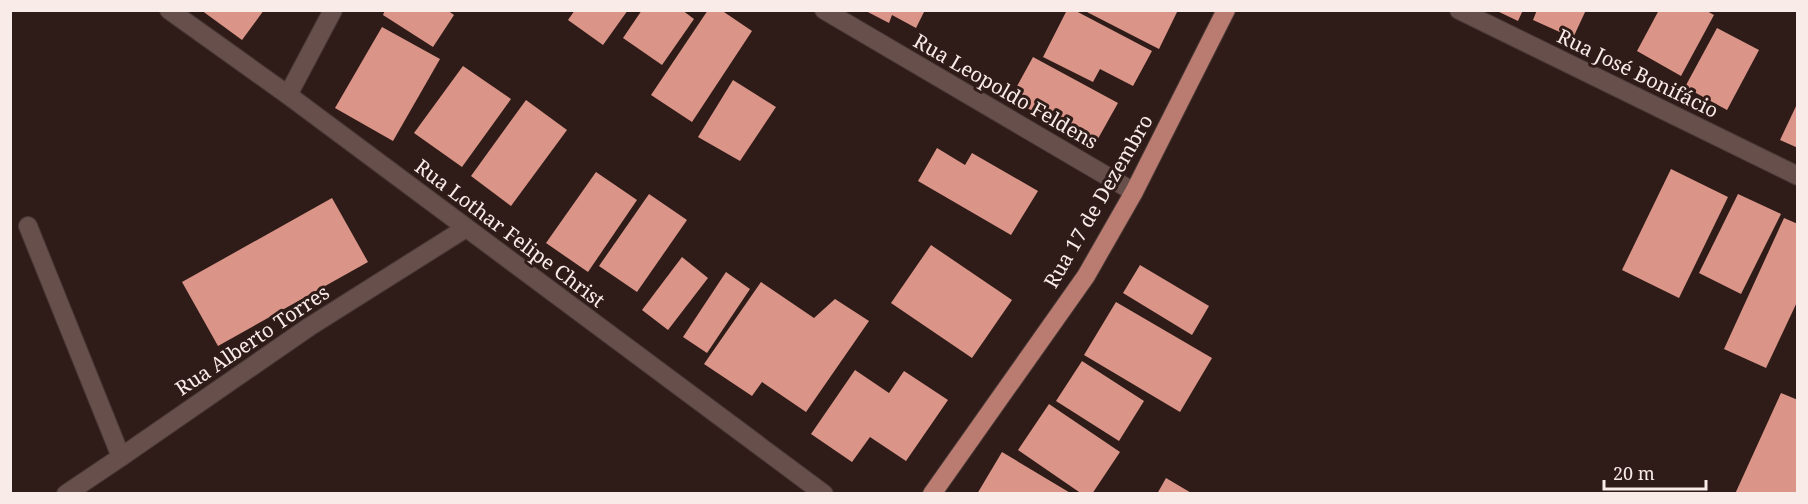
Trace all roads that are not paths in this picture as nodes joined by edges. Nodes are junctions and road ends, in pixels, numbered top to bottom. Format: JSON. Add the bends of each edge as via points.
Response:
{"nodes":[{"id":1,"x":169,"y":10,"type":"edge"},
{"id":2,"x":333,"y":10,"type":"edge"},
{"id":3,"x":824,"y":10,"type":"edge"},
{"id":4,"x":1226,"y":10,"type":"edge"},
{"id":5,"x":1459,"y":10,"type":"edge"},
{"id":6,"x":288,"y":95,"type":"junction"},
{"id":7,"x":1797,"y":176,"type":"edge"},
{"id":8,"x":1134,"y":192,"type":"junction"},
{"id":9,"x":28,"y":226,"type":"dead end"},
{"id":10,"x":466,"y":228,"type":"junction"},
{"id":11,"x":121,"y":457,"type":"junction"},
{"id":12,"x":66,"y":494,"type":"edge"},
{"id":13,"x":824,"y":494,"type":"edge"},
{"id":14,"x":932,"y":494,"type":"edge"}],
"edges":[{"from":1,"to":6,"type":"street","name":"Rua Lothar Felipe Christ"},
{"from":2,"to":6,"type":"street"},
{"from":3,"to":8,"type":"street","name":"Rua Leopoldo Feldens"},
{"from":4,"to":8,"type":"main road","name":"Rua 17 de Dezembro"},
{"from":5,"to":7,"type":"street","name":"Rua José Bonifácio"},
{"from":6,"to":10,"type":"street","name":"Rua Lothar Felipe Christ"},
{"from":8,"to":14,"type":"main road","name":"Rua 17 de Dezembro","via":[[1086,276]]},
{"from":9,"to":11,"type":"street"},
{"from":10,"to":11,"type":"street","name":"Rua Alberto Torres","via":[[309,327]]},
{"from":10,"to":13,"type":"street","name":"Rua Lothar Felipe Christ"},
{"from":11,"to":12,"type":"street","name":"Rua Alberto Torres"}]}
